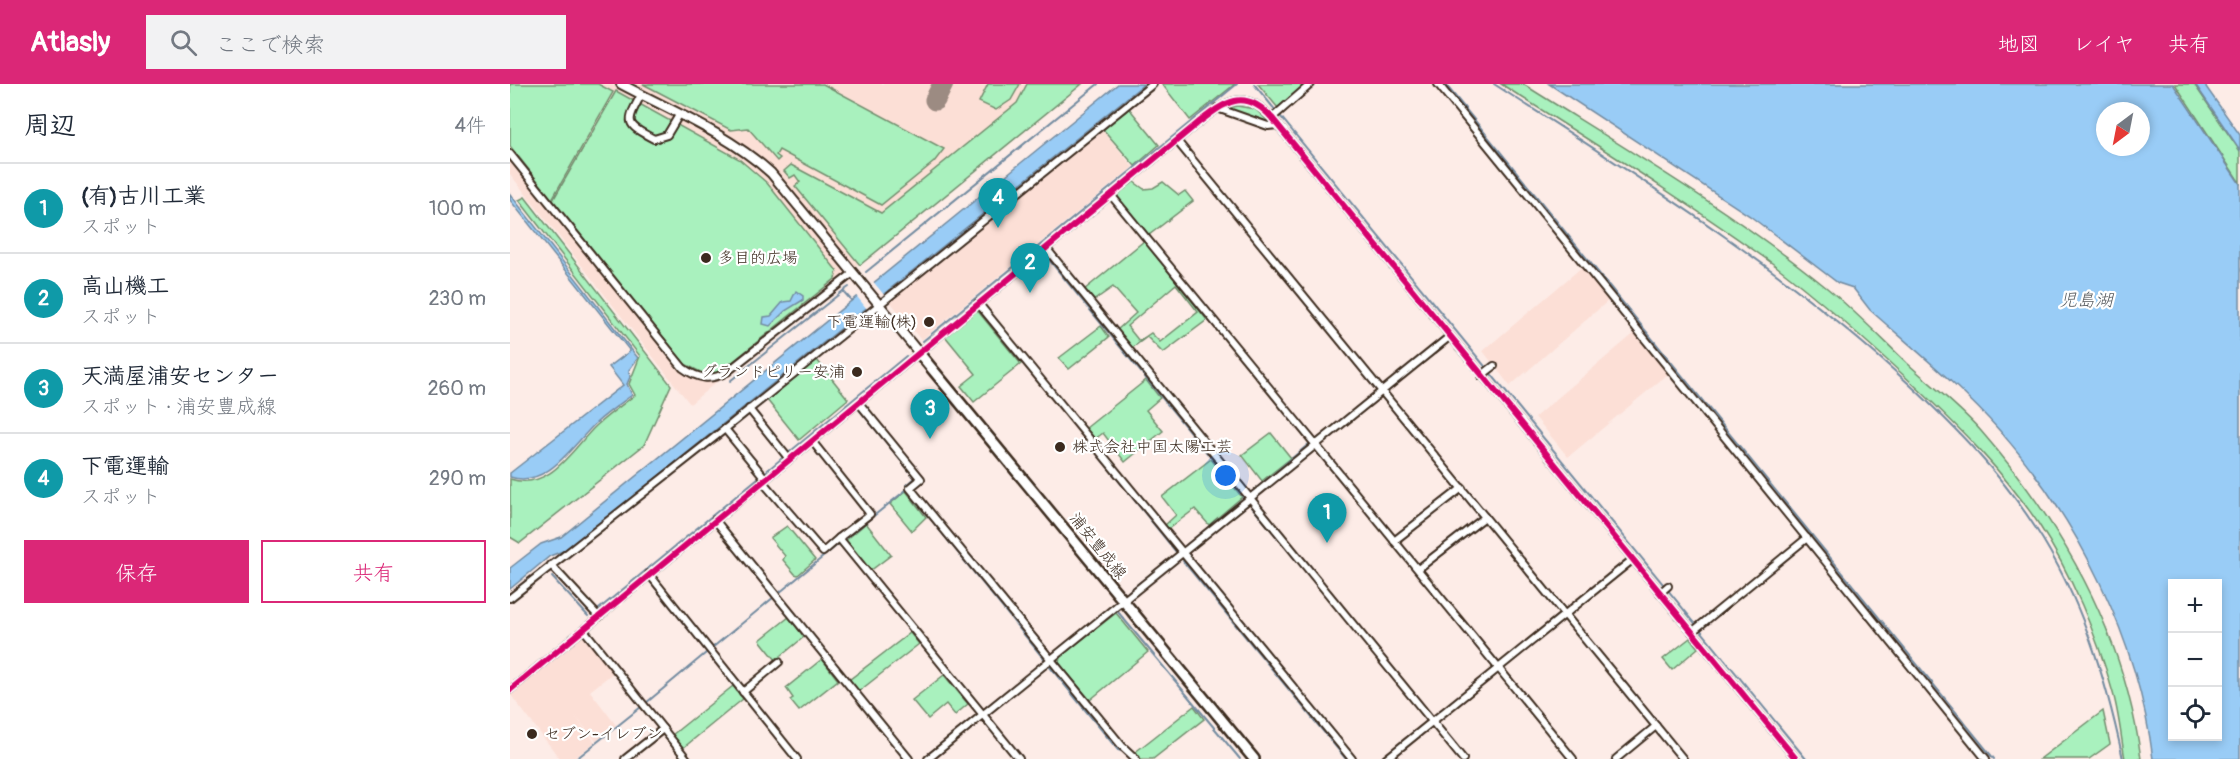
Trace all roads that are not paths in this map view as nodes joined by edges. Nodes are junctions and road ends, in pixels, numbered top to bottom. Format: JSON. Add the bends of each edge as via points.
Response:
{"nodes":[{"id":1,"x":621,"y":84,"type":"edge"},
{"id":2,"x":1153,"y":84,"type":"edge"},
{"id":3,"x":1311,"y":84,"type":"edge"},
{"id":4,"x":1438,"y":84,"type":"edge"},
{"id":5,"x":641,"y":95,"type":"junction"},
{"id":6,"x":1217,"y":108,"type":"junction"},
{"id":7,"x":679,"y":115,"type":"junction"},
{"id":8,"x":1275,"y":115,"type":"junction"},
{"id":9,"x":1277,"y":125,"type":"junction"},
{"id":10,"x":1177,"y":141,"type":"junction"},
{"id":11,"x":510,"y":154,"type":"edge"},
{"id":12,"x":1111,"y":195,"type":"junction"},
{"id":13,"x":1046,"y":248,"type":"junction"},
{"id":14,"x":853,"y":273,"type":"junction"},
{"id":15,"x":878,"y":303,"type":"junction"},
{"id":16,"x":978,"y":303,"type":"junction"},
{"id":17,"x":1449,"y":337,"type":"junction"},
{"id":18,"x":919,"y":353,"type":"junction"},
{"id":19,"x":1382,"y":392,"type":"junction"},
{"id":20,"x":860,"y":403,"type":"junction"},
{"id":21,"x":749,"y":410,"type":"junction"},
{"id":22,"x":725,"y":429,"type":"junction"},
{"id":23,"x":812,"y":441,"type":"junction"},
{"id":24,"x":1316,"y":445,"type":"junction"},
{"id":25,"x":787,"y":456,"type":"junction"},
{"id":26,"x":763,"y":477,"type":"junction"},
{"id":27,"x":1462,"y":488,"type":"junction"},
{"id":28,"x":1250,"y":499,"type":"junction"},
{"id":29,"x":1485,"y":517,"type":"junction"},
{"id":30,"x":715,"y":520,"type":"junction"},
{"id":31,"x":839,"y":538,"type":"junction"},
{"id":32,"x":1807,"y":538,"type":"junction"},
{"id":33,"x":1394,"y":541,"type":"junction"},
{"id":34,"x":1183,"y":554,"type":"junction"},
{"id":35,"x":1632,"y":560,"type":"junction"},
{"id":36,"x":551,"y":565,"type":"junction"},
{"id":37,"x":1418,"y":570,"type":"junction"},
{"id":38,"x":649,"y":574,"type":"junction"},
{"id":39,"x":510,"y":598,"type":"edge"},
{"id":40,"x":1124,"y":601,"type":"junction"},
{"id":41,"x":1565,"y":614,"type":"junction"},
{"id":42,"x":598,"y":617,"type":"junction"},
{"id":43,"x":1696,"y":629,"type":"junction"},
{"id":44,"x":584,"y":630,"type":"junction"},
{"id":45,"x":1051,"y":660,"type":"junction"},
{"id":46,"x":779,"y":662,"type":"dead end"},
{"id":47,"x":1498,"y":668,"type":"junction"},
{"id":48,"x":510,"y":690,"type":"edge"},
{"id":49,"x":743,"y":693,"type":"junction"},
{"id":50,"x":983,"y":714,"type":"junction"},
{"id":51,"x":1432,"y":722,"type":"junction"},
{"id":52,"x":1656,"y":726,"type":"junction"},
{"id":53,"x":663,"y":729,"type":"junction"},
{"id":54,"x":625,"y":759,"type":"edge"},
{"id":55,"x":687,"y":759,"type":"edge"},
{"id":56,"x":797,"y":759,"type":"edge"},
{"id":57,"x":909,"y":759,"type":"edge"},
{"id":58,"x":928,"y":759,"type":"edge"},
{"id":59,"x":1019,"y":759,"type":"edge"},
{"id":60,"x":1136,"y":759,"type":"edge"},
{"id":61,"x":1254,"y":759,"type":"edge"},
{"id":62,"x":1352,"y":759,"type":"edge"},
{"id":63,"x":1386,"y":759,"type":"edge"},
{"id":64,"x":1463,"y":759,"type":"edge"},
{"id":65,"x":1573,"y":759,"type":"edge"},
{"id":66,"x":1616,"y":759,"type":"edge"},
{"id":67,"x":1683,"y":759,"type":"edge"},
{"id":68,"x":1796,"y":759,"type":"edge"},
{"id":69,"x":1986,"y":759,"type":"edge"}],
"edges":[{"from":1,"to":5,"type":"street"},
{"from":2,"to":15,"type":"street"},
{"from":3,"to":8,"type":"street"},
{"from":4,"to":32,"type":"street"},
{"from":5,"to":7,"type":"street"},
{"from":5,"to":7,"type":"street","via":[[630,119],[631,126],[644,134],[661,139]]},
{"from":6,"to":8,"type":"street","via":[[1229,101],[1242,100]]},
{"from":6,"to":9,"type":"street","via":[[1268,126]]},
{"from":6,"to":10,"type":"street"},
{"from":7,"to":14,"type":"street","via":[[731,143],[771,173]]},
{"from":8,"to":9,"type":"street"},
{"from":9,"to":17,"type":"street"},
{"from":10,"to":12,"type":"street"},
{"from":10,"to":19,"type":"street"},
{"from":11,"to":14,"type":"street","via":[[683,368],[694,376],[707,379],[727,372]]},
{"from":12,"to":13,"type":"street"},
{"from":12,"to":24,"type":"street"},
{"from":13,"to":16,"type":"street"},
{"from":13,"to":28,"type":"street"},
{"from":14,"to":15,"type":"street"},
{"from":15,"to":18,"type":"street"},
{"from":15,"to":21,"type":"street"},
{"from":16,"to":18,"type":"street"},
{"from":16,"to":34,"type":"street"},
{"from":17,"to":19,"type":"street"},
{"from":17,"to":35,"type":"street","via":[[1488,371]]},
{"from":18,"to":20,"type":"street"},
{"from":18,"to":40,"type":"main road","name":"浦安豊成線"},
{"from":19,"to":24,"type":"street"},
{"from":19,"to":27,"type":"street"},
{"from":20,"to":23,"type":"street"},
{"from":20,"to":45,"type":"street","via":[[921,479],[910,488]]},
{"from":21,"to":22,"type":"street"},
{"from":21,"to":25,"type":"street"},
{"from":22,"to":26,"type":"street"},
{"from":22,"to":36,"type":"street"},
{"from":23,"to":25,"type":"street"},
{"from":23,"to":31,"type":"street","via":[[870,514]]},
{"from":24,"to":28,"type":"street"},
{"from":24,"to":33,"type":"street"},
{"from":25,"to":26,"type":"street"},
{"from":26,"to":30,"type":"street"},
{"from":26,"to":31,"type":"street","via":[[823,552]]},
{"from":27,"to":29,"type":"street"},
{"from":27,"to":33,"type":"street"},
{"from":28,"to":34,"type":"street"},
{"from":28,"to":51,"type":"street"},
{"from":29,"to":37,"type":"street"},
{"from":29,"to":41,"type":"street"},
{"from":30,"to":38,"type":"street"},
{"from":30,"to":57,"type":"street"},
{"from":31,"to":50,"type":"street"},
{"from":32,"to":43,"type":"street"},
{"from":32,"to":69,"type":"street"},
{"from":33,"to":37,"type":"street"},
{"from":34,"to":40,"type":"street"},
{"from":34,"to":62,"type":"street"},
{"from":35,"to":41,"type":"street"},
{"from":35,"to":43,"type":"street"},
{"from":36,"to":39,"type":"street"},
{"from":36,"to":42,"type":"street"},
{"from":37,"to":47,"type":"street"},
{"from":38,"to":42,"type":"street"},
{"from":38,"to":49,"type":"street"},
{"from":40,"to":45,"type":"street"},
{"from":40,"to":61,"type":"main road","name":"浦安豊成線"},
{"from":41,"to":47,"type":"street"},
{"from":41,"to":52,"type":"street"},
{"from":42,"to":44,"type":"street"},
{"from":43,"to":68,"type":"street"},
{"from":44,"to":48,"type":"street"},
{"from":44,"to":53,"type":"street"},
{"from":45,"to":50,"type":"street"},
{"from":45,"to":60,"type":"street"},
{"from":46,"to":49,"type":"street"},
{"from":47,"to":51,"type":"street"},
{"from":47,"to":65,"type":"street"},
{"from":49,"to":56,"type":"street"},
{"from":50,"to":58,"type":"street"},
{"from":50,"to":59,"type":"street"},
{"from":51,"to":63,"type":"street"},
{"from":51,"to":64,"type":"street"},
{"from":52,"to":66,"type":"street"},
{"from":52,"to":67,"type":"street"},
{"from":53,"to":54,"type":"street"},
{"from":53,"to":55,"type":"street"}]}
